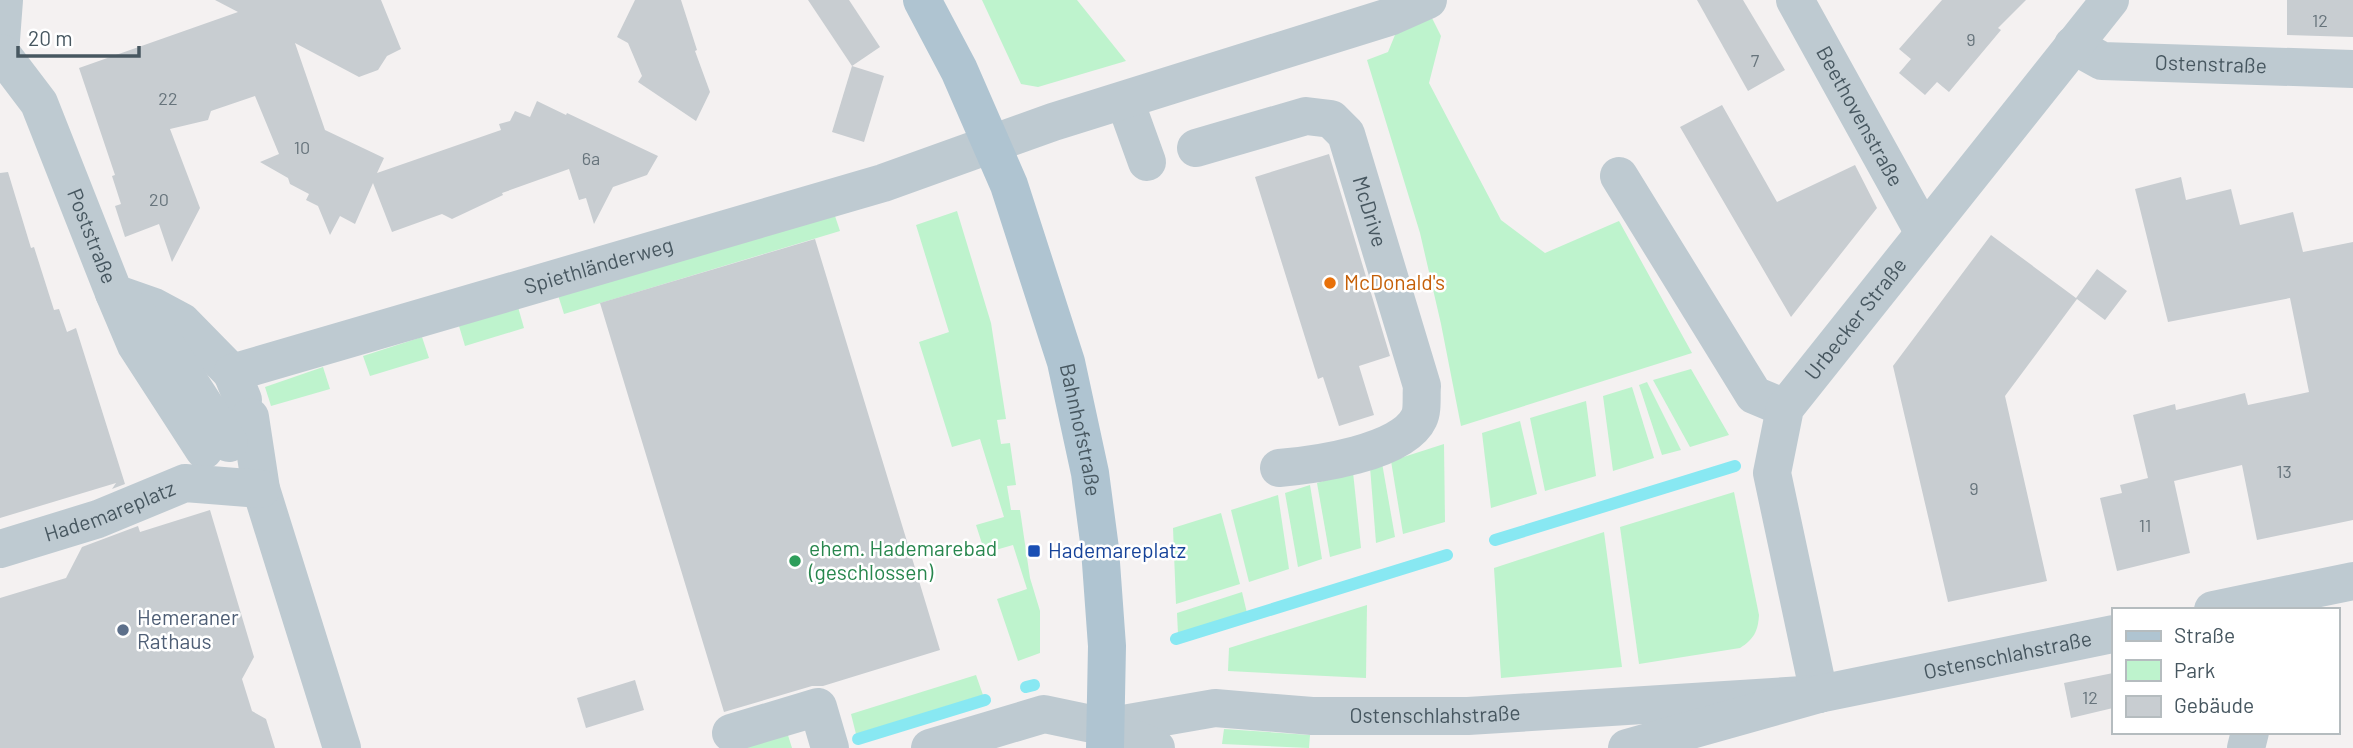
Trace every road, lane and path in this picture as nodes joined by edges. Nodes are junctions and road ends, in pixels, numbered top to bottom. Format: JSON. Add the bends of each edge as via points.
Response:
{"nodes":[{"id":1,"x":4,"y":0,"type":"edge"},
{"id":2,"x":922,"y":0,"type":"edge"},
{"id":3,"x":1428,"y":0,"type":"edge"},
{"id":4,"x":1795,"y":0,"type":"edge"},
{"id":5,"x":2110,"y":0,"type":"edge"},
{"id":6,"x":2073,"y":45,"type":"junction"},
{"id":7,"x":0,"y":53,"type":"edge"},
{"id":8,"x":2353,"y":69,"type":"edge"},
{"id":9,"x":1125,"y":101,"type":"junction"},
{"id":10,"x":992,"y":144,"type":"junction"},
{"id":11,"x":1196,"y":148,"type":"dead end"},
{"id":12,"x":1147,"y":162,"type":"dead end"},
{"id":13,"x":1619,"y":176,"type":"dead end"},
{"id":14,"x":1924,"y":233,"type":"junction"},
{"id":15,"x":114,"y":293,"type":"junction"},
{"id":16,"x":1785,"y":408,"type":"junction"},
{"id":17,"x":231,"y":416,"type":"junction"},
{"id":18,"x":1279,"y":468,"type":"dead end"},
{"id":19,"x":261,"y":489,"type":"junction"},
{"id":20,"x":0,"y":549,"type":"edge"},
{"id":21,"x":2353,"y":581,"type":"edge"},
{"id":22,"x":2238,"y":607,"type":"edge"},
{"id":23,"x":2112,"y":634,"type":"edge"},
{"id":24,"x":1819,"y":694,"type":"junction"},
{"id":25,"x":1394,"y":732,"type":"edge"},
{"id":26,"x":731,"y":733,"type":"dead end"},
{"id":27,"x":349,"y":738,"type":"edge"},
{"id":28,"x":1101,"y":741,"type":"edge"},
{"id":29,"x":830,"y":748,"type":"edge"},
{"id":30,"x":930,"y":748,"type":"edge"},
{"id":31,"x":1156,"y":748,"type":"edge"},
{"id":32,"x":1627,"y":748,"type":"edge"}],
"edges":[{"from":1,"to":7,"type":"street","name":"Poststraße"},
{"from":2,"to":10,"type":"main road","name":"Bahnhofstraße"},
{"from":3,"to":9,"type":"street","via":[[1392,16]]},
{"from":4,"to":14,"type":"street","name":"Beethovenstraße"},
{"from":5,"to":6,"type":"street","name":"Urbecker Straße"},
{"from":6,"to":8,"type":"street","name":"Ostenstraße","via":[[2102,61]]},
{"from":6,"to":14,"type":"street","name":"Urbecker Straße"},
{"from":7,"to":15,"type":"street","name":"Poststraße","via":[[39,103]]},
{"from":9,"to":10,"type":"street"},
{"from":9,"to":12,"type":"street"},
{"from":10,"to":17,"type":"street","name":"Spiethländerweg"},
{"from":10,"to":28,"type":"main road","name":"Bahnhofstraße","via":[[1066,362],[1090,473],[1107,646]]},
{"from":11,"to":18,"type":"street","name":"McDrive","via":[[1306,116],[1331,119],[1346,134],[1422,386],[1419,418],[1399,440],[1324,464]]},
{"from":13,"to":16,"type":"street","via":[[1754,395]]},
{"from":14,"to":16,"type":"street","name":"Urbecker Straße"},
{"from":15,"to":17,"type":"street"},
{"from":15,"to":17,"type":"street","name":"Poststraße","via":[[183,321]]},
{"from":16,"to":24,"type":"street","name":"Urbecker Straße","via":[[1772,473]]},
{"from":17,"to":19,"type":"street"},
{"from":19,"to":20,"type":"street","name":"Hademareplatz","via":[[185,483],[98,519]]},
{"from":19,"to":27,"type":"street"},
{"from":21,"to":22,"type":"street"},
{"from":23,"to":24,"type":"street","name":"Ostenschlahstraße"},
{"from":24,"to":25,"type":"street","name":"Ostenschlahstraße","via":[[1481,715]]},
{"from":24,"to":32,"type":"street","name":"Ostenschlahstraße"},
{"from":25,"to":28,"type":"street","name":"Ostenschlahstraße","via":[[1312,716],[1215,708]]},
{"from":26,"to":29,"type":"street","via":[[818,707]]},
{"from":28,"to":30,"type":"street","via":[[1044,714]]},
{"from":28,"to":31,"type":"street"}]}
